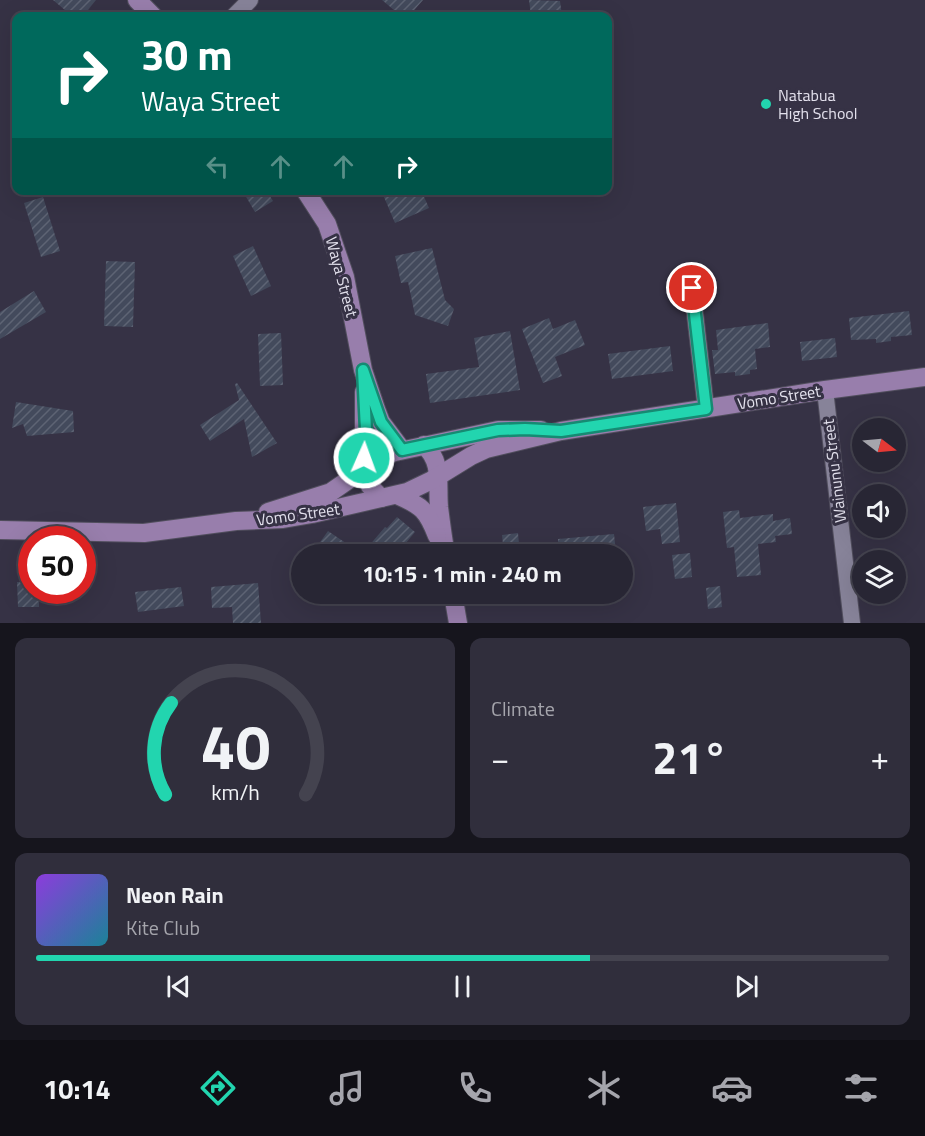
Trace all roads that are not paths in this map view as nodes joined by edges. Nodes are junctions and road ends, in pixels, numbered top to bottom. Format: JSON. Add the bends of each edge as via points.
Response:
{"nodes":[{"id":1,"x":137,"y":0,"type":"edge"},
{"id":2,"x":250,"y":0,"type":"edge"},
{"id":3,"x":149,"y":12,"type":"edge"},
{"id":4,"x":238,"y":12,"type":"edge"},
{"id":5,"x":308,"y":195,"type":"edge"},
{"id":6,"x":692,"y":288,"type":"dead end"},
{"id":7,"x":363,"y":370,"type":"junction"},
{"id":8,"x":925,"y":377,"type":"edge"},
{"id":9,"x":825,"y":390,"type":"junction"},
{"id":10,"x":706,"y":409,"type":"junction"},
{"id":11,"x":561,"y":431,"type":"junction"},
{"id":12,"x":424,"y":445,"type":"junction"},
{"id":13,"x":402,"y":450,"type":"junction"},
{"id":14,"x":364,"y":470,"type":"junction"},
{"id":15,"x":439,"y":476,"type":"junction"},
{"id":16,"x":389,"y":496,"type":"junction"},
{"id":17,"x":236,"y":521,"type":"junction"},
{"id":18,"x":0,"y":530,"type":"edge"},
{"id":19,"x":440,"y":544,"type":"edge"},
{"id":20,"x":444,"y":544,"type":"edge"},
{"id":21,"x":455,"y":604,"type":"edge"},
{"id":22,"x":458,"y":623,"type":"edge"},
{"id":23,"x":852,"y":623,"type":"edge"}],
"edges":[{"from":1,"to":3,"type":"main road"},
{"from":2,"to":4,"type":"street"},
{"from":5,"to":7,"type":"main road","name":"Waya Street","via":[[327,224],[345,277]]},
{"from":6,"to":10,"type":"street"},
{"from":7,"to":13,"type":"main road","name":"Waya Street","via":[[381,422]]},
{"from":7,"to":14,"type":"main road","name":"Waya Street"},
{"from":8,"to":9,"type":"main road","name":"Vomo Street"},
{"from":9,"to":10,"type":"main road","name":"Vomo Street"},
{"from":9,"to":23,"type":"street","name":"Wainunu Street"},
{"from":10,"to":11,"type":"main road","name":"Vomo Street"},
{"from":11,"to":12,"type":"main road","name":"Vomo Street","via":[[498,430]]},
{"from":11,"to":15,"type":"main road","name":"Vomo Street","via":[[486,450]]},
{"from":12,"to":13,"type":"main road","name":"Vomo Street"},
{"from":12,"to":15,"type":"main road","via":[[434,456]]},
{"from":13,"to":14,"type":"main road","name":"Vomo Street","via":[[380,458]]},
{"from":14,"to":16,"type":"main road","via":[[370,486]]},
{"from":14,"to":17,"type":"main road","name":"Vomo Street","via":[[331,492]]},
{"from":15,"to":16,"type":"main road","name":"Vomo Street"},
{"from":15,"to":20,"type":"main road"},
{"from":16,"to":17,"type":"main road","name":"Vomo Street","via":[[283,519]]},
{"from":16,"to":19,"type":"main road","via":[[416,504],[428,514]]},
{"from":17,"to":18,"type":"main road","name":"Vomo Street","via":[[144,533]]},
{"from":21,"to":22,"type":"main road"}]}
